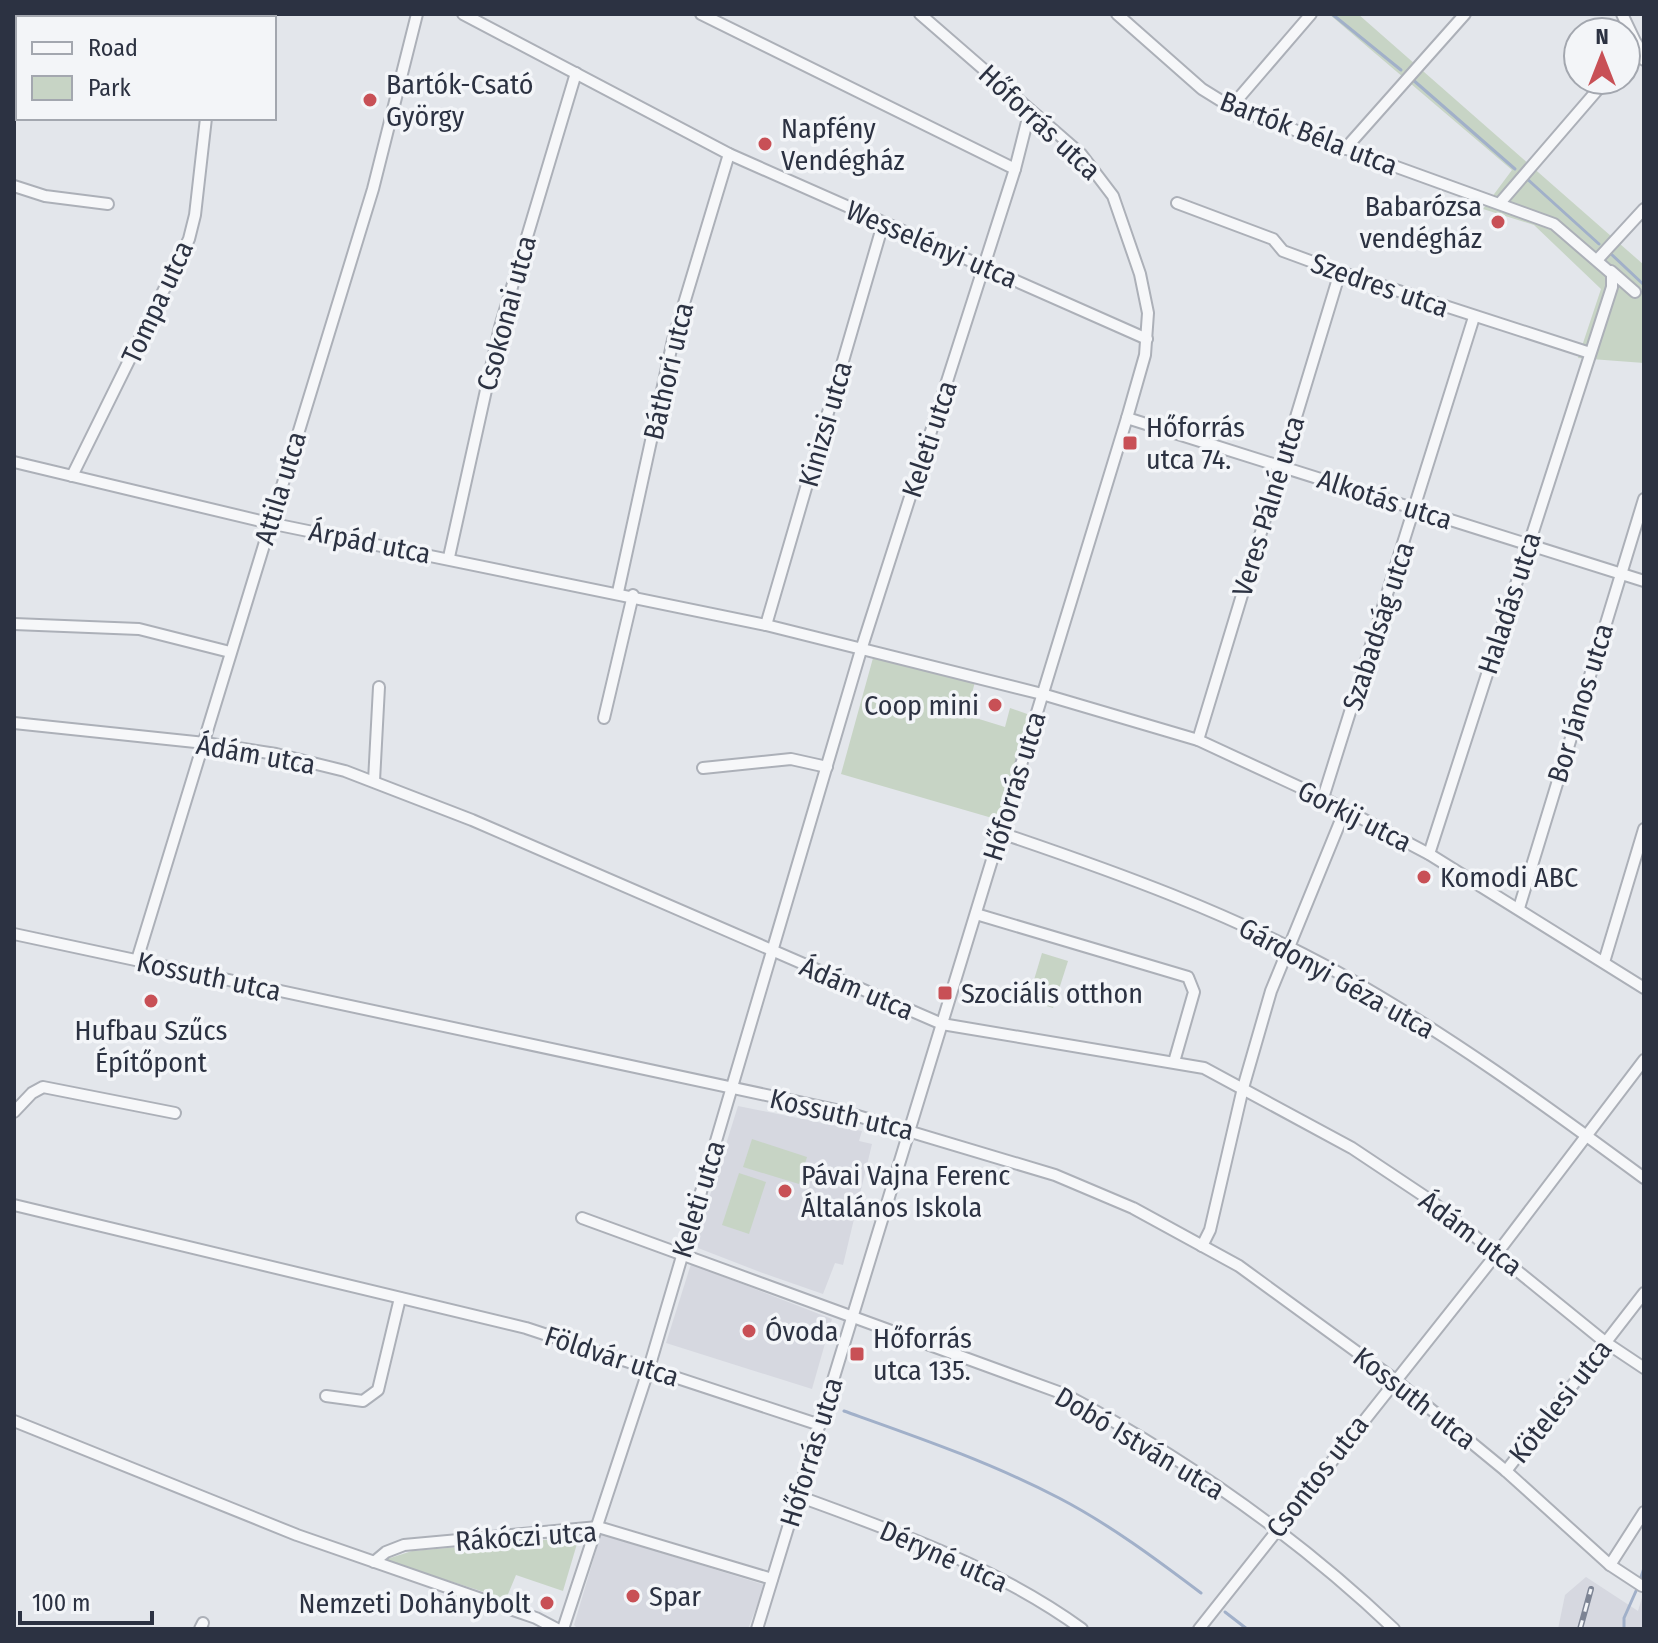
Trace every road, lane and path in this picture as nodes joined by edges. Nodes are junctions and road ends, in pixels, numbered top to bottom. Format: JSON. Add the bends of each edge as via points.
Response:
{"nodes":[{"id":1,"x":417,"y":14,"type":"edge"},
{"id":2,"x":463,"y":14,"type":"edge"},
{"id":3,"x":491,"y":14,"type":"edge"},
{"id":4,"x":701,"y":14,"type":"edge"},
{"id":5,"x":920,"y":14,"type":"edge"},
{"id":6,"x":1311,"y":14,"type":"edge"},
{"id":7,"x":1465,"y":14,"type":"edge"},
{"id":8,"x":1124,"y":16,"type":"edge"},
{"id":9,"x":486,"y":26,"type":"junction"},
{"id":10,"x":576,"y":73,"type":"junction"},
{"id":11,"x":1592,"y":96,"type":"edge"},
{"id":12,"x":1231,"y":107,"type":"junction"},
{"id":13,"x":1030,"y":110,"type":"junction"},
{"id":14,"x":206,"y":120,"type":"edge"},
{"id":15,"x":1345,"y":149,"type":"junction"},
{"id":16,"x":729,"y":154,"type":"junction"},
{"id":17,"x":1015,"y":169,"type":"junction"},
{"id":18,"x":14,"y":186,"type":"edge"},
{"id":19,"x":1177,"y":203,"type":"dead end"},
{"id":20,"x":1500,"y":203,"type":"junction"},
{"id":21,"x":108,"y":204,"type":"dead end"},
{"id":22,"x":1644,"y":209,"type":"edge"},
{"id":23,"x":883,"y":224,"type":"junction"},
{"id":24,"x":1598,"y":259,"type":"junction"},
{"id":25,"x":985,"y":265,"type":"junction"},
{"id":26,"x":1609,"y":270,"type":"junction"},
{"id":27,"x":1340,"y":272,"type":"junction"},
{"id":28,"x":1635,"y":292,"type":"dead end"},
{"id":29,"x":1474,"y":317,"type":"junction"},
{"id":30,"x":1147,"y":339,"type":"junction"},
{"id":31,"x":1590,"y":353,"type":"junction"},
{"id":32,"x":1127,"y":418,"type":"junction"},
{"id":33,"x":14,"y":462,"type":"edge"},
{"id":34,"x":1280,"y":465,"type":"junction"},
{"id":35,"x":72,"y":476,"type":"junction"},
{"id":36,"x":1644,"y":499,"type":"edge"},
{"id":37,"x":1415,"y":509,"type":"junction"},
{"id":38,"x":269,"y":523,"type":"junction"},
{"id":39,"x":1528,"y":544,"type":"junction"},
{"id":40,"x":449,"y":557,"type":"junction"},
{"id":41,"x":1620,"y":573,"type":"junction"},
{"id":42,"x":1644,"y":581,"type":"edge"},
{"id":43,"x":618,"y":592,"type":"junction"},
{"id":44,"x":633,"y":595,"type":"junction"},
{"id":45,"x":14,"y":624,"type":"edge"},
{"id":46,"x":766,"y":625,"type":"junction"},
{"id":47,"x":861,"y":650,"type":"junction"},
{"id":48,"x":230,"y":652,"type":"junction"},
{"id":49,"x":379,"y":687,"type":"dead end"},
{"id":50,"x":1042,"y":694,"type":"junction"},
{"id":51,"x":604,"y":718,"type":"dead end"},
{"id":52,"x":14,"y":723,"type":"edge"},
{"id":53,"x":1198,"y":740,"type":"junction"},
{"id":54,"x":205,"y":743,"type":"junction"},
{"id":55,"x":827,"y":767,"type":"junction"},
{"id":56,"x":703,"y":768,"type":"dead end"},
{"id":57,"x":374,"y":781,"type":"junction"},
{"id":58,"x":1323,"y":798,"type":"junction"},
{"id":59,"x":1345,"y":810,"type":"junction"},
{"id":60,"x":1644,"y":829,"type":"edge"},
{"id":61,"x":1001,"y":833,"type":"junction"},
{"id":62,"x":1429,"y":854,"type":"junction"},
{"id":63,"x":1519,"y":908,"type":"junction"},
{"id":64,"x":976,"y":914,"type":"junction"},
{"id":65,"x":14,"y":934,"type":"edge"},
{"id":66,"x":1287,"y":947,"type":"junction"},
{"id":67,"x":771,"y":952,"type":"junction"},
{"id":68,"x":137,"y":960,"type":"junction"},
{"id":69,"x":1604,"y":962,"type":"junction"},
{"id":70,"x":1644,"y":988,"type":"edge"},
{"id":71,"x":942,"y":1024,"type":"junction"},
{"id":72,"x":1644,"y":1060,"type":"edge"},
{"id":73,"x":1174,"y":1062,"type":"junction"},
{"id":74,"x":731,"y":1088,"type":"junction"},
{"id":75,"x":1243,"y":1088,"type":"junction"},
{"id":76,"x":14,"y":1112,"type":"edge"},
{"id":77,"x":175,"y":1113,"type":"dead end"},
{"id":78,"x":910,"y":1129,"type":"junction"},
{"id":79,"x":1585,"y":1134,"type":"junction"},
{"id":80,"x":1644,"y":1178,"type":"edge"},
{"id":81,"x":14,"y":1205,"type":"edge"},
{"id":82,"x":582,"y":1218,"type":"dead end"},
{"id":83,"x":1202,"y":1246,"type":"junction"},
{"id":84,"x":1498,"y":1252,"type":"junction"},
{"id":85,"x":682,"y":1253,"type":"junction"},
{"id":86,"x":1644,"y":1293,"type":"edge"},
{"id":87,"x":400,"y":1298,"type":"junction"},
{"id":88,"x":853,"y":1317,"type":"junction"},
{"id":89,"x":1605,"y":1342,"type":"junction"},
{"id":90,"x":649,"y":1368,"type":"junction"},
{"id":91,"x":1644,"y":1368,"type":"edge"},
{"id":92,"x":1394,"y":1379,"type":"junction"},
{"id":93,"x":326,"y":1396,"type":"dead end"},
{"id":94,"x":14,"y":1421,"type":"edge"},
{"id":95,"x":820,"y":1425,"type":"junction"},
{"id":96,"x":1506,"y":1471,"type":"junction"},
{"id":97,"x":798,"y":1496,"type":"junction"},
{"id":98,"x":1644,"y":1512,"type":"edge"},
{"id":99,"x":598,"y":1527,"type":"junction"},
{"id":100,"x":1276,"y":1529,"type":"junction"},
{"id":101,"x":374,"y":1562,"type":"junction"},
{"id":102,"x":1610,"y":1565,"type":"junction"},
{"id":103,"x":772,"y":1579,"type":"junction"},
{"id":104,"x":1642,"y":1586,"type":"edge"},
{"id":105,"x":560,"y":1629,"type":"edge"},
{"id":106,"x":757,"y":1629,"type":"edge"},
{"id":107,"x":1082,"y":1629,"type":"edge"},
{"id":108,"x":1199,"y":1629,"type":"edge"},
{"id":109,"x":1394,"y":1629,"type":"edge"}],
"edges":[{"from":1,"to":38,"type":"street","name":"Attila utca","via":[[373,189]]},
{"from":2,"to":9,"type":"street","name":"Wesselényi utca"},
{"from":3,"to":9,"type":"street"},
{"from":4,"to":17,"type":"street"},
{"from":5,"to":13,"type":"street","name":"Hőforrás utca"},
{"from":6,"to":12,"type":"street"},
{"from":7,"to":15,"type":"street"},
{"from":8,"to":12,"type":"street","name":"Bartók Béla utca","via":[[1209,94]]},
{"from":9,"to":10,"type":"street","name":"Wesselényi utca"},
{"from":10,"to":16,"type":"street","name":"Wesselényi utca"},
{"from":10,"to":40,"type":"street","name":"Csokonai utca","via":[[500,327]]},
{"from":11,"to":20,"type":"street"},
{"from":12,"to":15,"type":"street","name":"Bartók Béla utca"},
{"from":13,"to":17,"type":"street","name":"Keleti utca"},
{"from":13,"to":30,"type":"street","name":"Hőforrás utca","via":[[1090,164],[1113,196],[1145,293]]},
{"from":14,"to":35,"type":"street","name":"Tompa utca","via":[[189,239]]},
{"from":15,"to":20,"type":"street","name":"Bartók Béla utca"},
{"from":16,"to":23,"type":"street","name":"Wesselényi utca"},
{"from":16,"to":43,"type":"street","name":"Báthori utca","via":[[673,340]]},
{"from":17,"to":25,"type":"street","name":"Keleti utca"},
{"from":18,"to":21,"type":"street"},
{"from":19,"to":27,"type":"street","name":"Szedres utca","via":[[1273,239],[1283,251]]},
{"from":20,"to":24,"type":"street","name":"Bartók Béla utca","via":[[1560,227]]},
{"from":22,"to":24,"type":"street"},
{"from":23,"to":25,"type":"street","name":"Wesselényi utca"},
{"from":23,"to":46,"type":"street","name":"Kinizsi utca"},
{"from":24,"to":26,"type":"street","name":"Bartók Béla utca"},
{"from":25,"to":30,"type":"street","name":"Wesselényi utca"},
{"from":25,"to":47,"type":"street","name":"Keleti utca"},
{"from":26,"to":28,"type":"street","name":"Bartók Béla utca"},
{"from":26,"to":31,"type":"street","via":[[1612,287]]},
{"from":27,"to":29,"type":"street","name":"Szedres utca"},
{"from":27,"to":34,"type":"street","name":"Veres Pálné utca"},
{"from":29,"to":31,"type":"street","name":"Szedres utca"},
{"from":29,"to":37,"type":"street","name":"Szabadság utca"},
{"from":30,"to":32,"type":"street","name":"Hőforrás utca"},
{"from":31,"to":39,"type":"street","name":"Haladás utca"},
{"from":32,"to":34,"type":"street","name":"Alkotás utca"},
{"from":32,"to":50,"type":"street","name":"Hőforrás utca"},
{"from":33,"to":35,"type":"street","name":"Árpád utca"},
{"from":34,"to":37,"type":"street","name":"Alkotás utca"},
{"from":34,"to":53,"type":"street","name":"Veres Pálné utca"},
{"from":35,"to":38,"type":"street","name":"Árpád utca"},
{"from":36,"to":41,"type":"street","name":"Bor János utca"},
{"from":37,"to":39,"type":"street","name":"Alkotás utca"},
{"from":37,"to":58,"type":"street","name":"Szabadság utca"},
{"from":38,"to":40,"type":"street","name":"Árpád utca"},
{"from":38,"to":48,"type":"street","name":"Attila utca"},
{"from":39,"to":41,"type":"street","name":"Alkotás utca"},
{"from":39,"to":62,"type":"street","name":"Haladás utca"},
{"from":40,"to":43,"type":"street","name":"Árpád utca"},
{"from":41,"to":42,"type":"street","name":"Alkotás utca"},
{"from":41,"to":63,"type":"street","name":"Bor János utca"},
{"from":43,"to":44,"type":"street","name":"Árpád utca"},
{"from":44,"to":46,"type":"street","name":"Árpád utca"},
{"from":44,"to":51,"type":"street"},
{"from":45,"to":48,"type":"street","via":[[139,629]]},
{"from":46,"to":47,"type":"street","name":"Árpád utca"},
{"from":47,"to":50,"type":"street","name":"Árpád utca"},
{"from":47,"to":55,"type":"street","name":"Keleti utca"},
{"from":48,"to":54,"type":"street","name":"Attila utca"},
{"from":49,"to":57,"type":"street"},
{"from":50,"to":53,"type":"street","name":"Gorkij utca"},
{"from":50,"to":61,"type":"street","name":"Hőforrás utca"},
{"from":52,"to":54,"type":"street","name":"Ádám utca"},
{"from":53,"to":58,"type":"street","name":"Gorkij utca"},
{"from":54,"to":57,"type":"street","name":"Ádám utca","via":[[276,754]]},
{"from":54,"to":68,"type":"street","name":"Attila utca"},
{"from":55,"to":56,"type":"street","via":[[791,759]]},
{"from":55,"to":67,"type":"street","name":"Keleti utca"},
{"from":57,"to":67,"type":"street","name":"Ádám utca"},
{"from":58,"to":59,"type":"street","name":"Gorkij utca"},
{"from":59,"to":62,"type":"street","name":"Gorkij utca"},
{"from":59,"to":66,"type":"street"},
{"from":60,"to":69,"type":"street"},
{"from":61,"to":64,"type":"street","name":"Hőforrás utca"},
{"from":61,"to":66,"type":"street","name":"Gárdonyi Géza utca","via":[[1135,879]]},
{"from":62,"to":63,"type":"street","name":"Gorkij utca"},
{"from":63,"to":69,"type":"street","name":"Gorkij utca"},
{"from":64,"to":71,"type":"street","name":"Hőforrás utca"},
{"from":64,"to":73,"type":"street","via":[[1188,977],[1194,992]]},
{"from":65,"to":68,"type":"street","name":"Kossuth utca"},
{"from":66,"to":75,"type":"street"},
{"from":66,"to":79,"type":"street","name":"Gárdonyi Géza utca","via":[[1458,1044]]},
{"from":67,"to":71,"type":"street","name":"Ádám utca"},
{"from":67,"to":74,"type":"street","name":"Keleti utca"},
{"from":68,"to":74,"type":"street","name":"Kossuth utca"},
{"from":69,"to":70,"type":"street","name":"Gorkij utca"},
{"from":71,"to":73,"type":"street","name":"Ádám utca"},
{"from":71,"to":78,"type":"street","name":"Hőforrás utca"},
{"from":72,"to":79,"type":"street","name":"Csontos utca"},
{"from":73,"to":75,"type":"street","name":"Ádám utca","via":[[1204,1068]]},
{"from":74,"to":78,"type":"street","name":"Kossuth utca"},
{"from":74,"to":85,"type":"street","name":"Keleti utca"},
{"from":75,"to":83,"type":"street"},
{"from":75,"to":84,"type":"street","name":"Ádám utca","via":[[1352,1148]]},
{"from":76,"to":77,"type":"street","via":[[43,1087]]},
{"from":78,"to":83,"type":"street","name":"Kossuth utca","via":[[1055,1175],[1133,1208]]},
{"from":78,"to":88,"type":"street","name":"Hőforrás utca"},
{"from":79,"to":80,"type":"street","name":"Gárdonyi Géza utca"},
{"from":79,"to":84,"type":"street","name":"Csontos utca"},
{"from":81,"to":87,"type":"street","name":"Földvár utca"},
{"from":82,"to":85,"type":"street","name":"Dobó István utca"},
{"from":83,"to":92,"type":"street","name":"Kossuth utca","via":[[1239,1266]]},
{"from":84,"to":89,"type":"street","name":"Ádám utca"},
{"from":84,"to":92,"type":"street","name":"Csontos utca"},
{"from":85,"to":88,"type":"street","name":"Dobó István utca"},
{"from":85,"to":90,"type":"street","name":"Keleti utca"},
{"from":86,"to":89,"type":"street","name":"Kötelesi utca"},
{"from":87,"to":90,"type":"street","name":"Földvár utca","via":[[526,1328]]},
{"from":87,"to":93,"type":"street","via":[[378,1390],[363,1401]]},
{"from":88,"to":95,"type":"street","name":"Hőforrás utca"},
{"from":88,"to":100,"type":"street","name":"Dobó István utca","via":[[1064,1394],[1127,1429]]},
{"from":89,"to":91,"type":"street","name":"Ádám utca"},
{"from":89,"to":96,"type":"street","name":"Kötelesi utca"},
{"from":90,"to":95,"type":"street","name":"Földvár utca"},
{"from":90,"to":99,"type":"street","name":"Keleti utca"},
{"from":92,"to":96,"type":"street","name":"Kossuth utca"},
{"from":92,"to":100,"type":"street","name":"Csontos utca"},
{"from":94,"to":101,"type":"street","name":"Rákóczi utca"},
{"from":95,"to":97,"type":"street","name":"Hőforrás utca"},
{"from":96,"to":102,"type":"street","name":"Kossuth utca"},
{"from":97,"to":103,"type":"street","name":"Hőforrás utca"},
{"from":97,"to":107,"type":"street","name":"Déryné utca","via":[[999,1577]]},
{"from":98,"to":102,"type":"street"},
{"from":99,"to":101,"type":"street","name":"Rákóczi utca","via":[[404,1545]]},
{"from":99,"to":103,"type":"street","name":"Rákóczi utca"},
{"from":99,"to":105,"type":"street","name":"Keleti utca"},
{"from":100,"to":108,"type":"street","name":"Csontos utca"},
{"from":100,"to":109,"type":"street","name":"Dobó István utca"},
{"from":101,"to":105,"type":"street","name":"Rákóczi utca"},
{"from":102,"to":104,"type":"street","name":"Kossuth utca"},
{"from":103,"to":106,"type":"street","name":"Hőforrás utca"}]}
